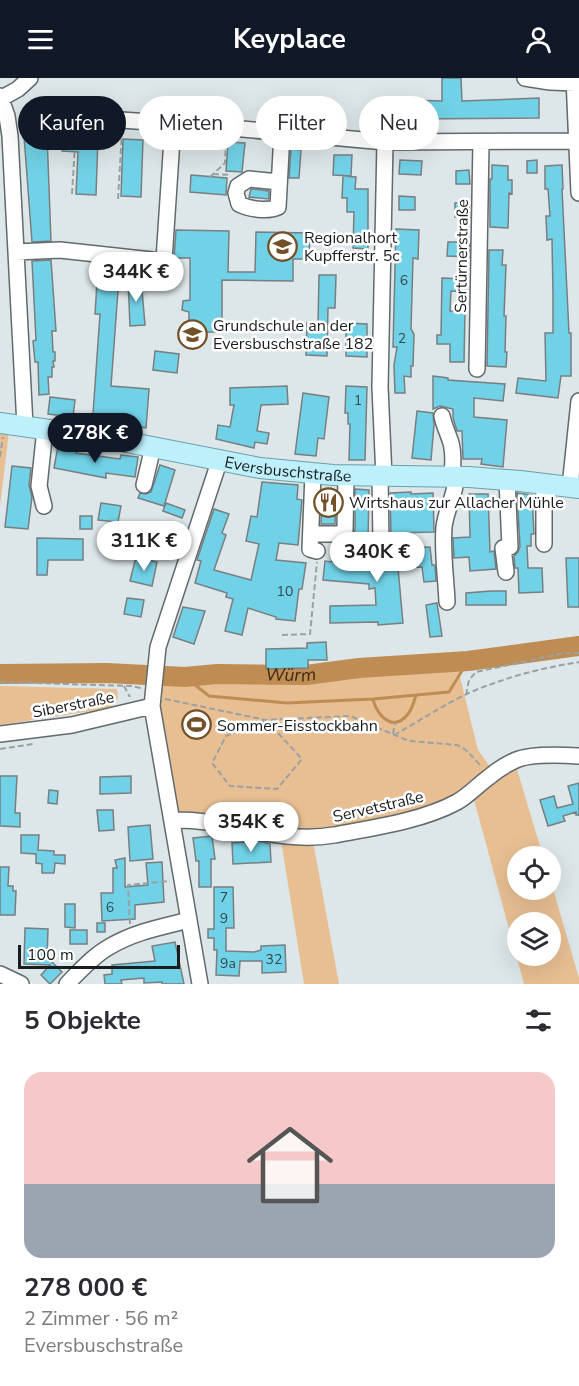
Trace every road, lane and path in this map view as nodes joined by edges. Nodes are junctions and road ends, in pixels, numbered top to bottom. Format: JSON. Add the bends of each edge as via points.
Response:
{"nodes":[{"id":1,"x":30,"y":78,"type":"edge"},
{"id":2,"x":525,"y":78,"type":"edge"},
{"id":3,"x":575,"y":80,"type":"edge"},
{"id":4,"x":1,"y":97,"type":"edge"},
{"id":5,"x":4,"y":116,"type":"edge"},
{"id":6,"x":578,"y":141,"type":"edge"},
{"id":7,"x":439,"y":143,"type":"edge"},
{"id":8,"x":481,"y":143,"type":"junction"},
{"id":9,"x":73,"y":150,"type":"edge"},
{"id":10,"x":120,"y":150,"type":"edge"},
{"id":11,"x":170,"y":150,"type":"edge"},
{"id":12,"x":226,"y":150,"type":"edge"},
{"id":13,"x":281,"y":150,"type":"edge"},
{"id":14,"x":385,"y":150,"type":"edge"},
{"id":15,"x":213,"y":174,"type":"junction"},
{"id":16,"x":6,"y":177,"type":"edge"},
{"id":17,"x":210,"y":177,"type":"dead end"},
{"id":18,"x":279,"y":182,"type":"junction"},
{"id":19,"x":238,"y":186,"type":"junction"},
{"id":20,"x":579,"y":193,"type":"edge"},
{"id":21,"x":72,"y":194,"type":"dead end"},
{"id":22,"x":118,"y":199,"type":"dead end"},
{"id":23,"x":16,"y":252,"type":"junction"},
{"id":24,"x":477,"y":369,"type":"dead end"},
{"id":25,"x":579,"y":401,"type":"edge"},
{"id":26,"x":442,"y":416,"type":"dead end"},
{"id":27,"x":0,"y":423,"type":"edge"},
{"id":28,"x":25,"y":426,"type":"junction"},
{"id":29,"x":45,"y":429,"type":"junction"},
{"id":30,"x":0,"y":437,"type":"edge"},
{"id":31,"x":153,"y":447,"type":"junction"},
{"id":32,"x":0,"y":457,"type":"edge"},
{"id":33,"x":219,"y":462,"type":"junction"},
{"id":34,"x":313,"y":474,"type":"junction"},
{"id":35,"x":346,"y":475,"type":"junction"},
{"id":36,"x":382,"y":477,"type":"junction"},
{"id":37,"x":454,"y":477,"type":"junction"},
{"id":38,"x":507,"y":480,"type":"junction"},
{"id":39,"x":544,"y":484,"type":"junction"},
{"id":40,"x":144,"y":485,"type":"dead end"},
{"id":41,"x":574,"y":488,"type":"edge"},
{"id":42,"x":44,"y":506,"type":"dead end"},
{"id":43,"x":311,"y":534,"type":"junction"},
{"id":44,"x":381,"y":542,"type":"dead end"},
{"id":45,"x":544,"y":544,"type":"dead end"},
{"id":46,"x":317,"y":551,"type":"joint"},
{"id":47,"x":506,"y":573,"type":"dead end"},
{"id":48,"x":447,"y":602,"type":"dead end"},
{"id":49,"x":282,"y":635,"type":"dead end"},
{"id":50,"x":579,"y":653,"type":"edge"},
{"id":51,"x":579,"y":662,"type":"edge"},
{"id":52,"x":0,"y":682,"type":"edge"},
{"id":53,"x":466,"y":694,"type":"junction"},
{"id":54,"x":154,"y":695,"type":"junction"},
{"id":55,"x":266,"y":720,"type":"junction"},
{"id":56,"x":395,"y":723,"type":"dead end"},
{"id":57,"x":0,"y":734,"type":"edge"},
{"id":58,"x":394,"y":735,"type":"junction"},
{"id":59,"x":579,"y":756,"type":"edge"},
{"id":60,"x":481,"y":766,"type":"dead end"},
{"id":61,"x":172,"y":820,"type":"junction"},
{"id":62,"x":183,"y":880,"type":"junction"},
{"id":63,"x":189,"y":920,"type":"junction"},
{"id":64,"x":131,"y":936,"type":"junction"},
{"id":65,"x":0,"y":974,"type":"edge"},
{"id":66,"x":21,"y":984,"type":"edge"},
{"id":67,"x":67,"y":984,"type":"edge"},
{"id":68,"x":200,"y":984,"type":"edge"}],
"edges":[{"from":1,"to":4,"type":"street"},
{"from":2,"to":3,"type":"street"},
{"from":3,"to":6,"type":"street"},
{"from":4,"to":5,"type":"street"},
{"from":5,"to":16,"type":"street"},
{"from":6,"to":8,"type":"street"},
{"from":6,"to":20,"type":"street"},
{"from":7,"to":8,"type":"street"},
{"from":8,"to":24,"type":"street","name":"Sertürnerstraße"},
{"from":9,"to":21,"type":"path"},
{"from":10,"to":22,"type":"path"},
{"from":11,"to":23,"type":"street","via":[[158,260],[60,250]]},
{"from":12,"to":15,"type":"path","via":[[225,163]]},
{"from":13,"to":18,"type":"street"},
{"from":14,"to":36,"type":"street"},
{"from":15,"to":17,"type":"path"},
{"from":15,"to":19,"type":"path","via":[[231,175]]},
{"from":16,"to":23,"type":"street"},
{"from":18,"to":19,"type":"street","via":[[249,179]]},
{"from":18,"to":19,"type":"street","via":[[278,207],[274,209],[239,204]]},
{"from":23,"to":28,"type":"street"},
{"from":25,"to":41,"type":"street"},
{"from":26,"to":37,"type":"street","via":[[451,444]]},
{"from":27,"to":28,"type":"main road","name":"Eversbuschstraße"},
{"from":28,"to":29,"type":"main road","name":"Eversbuschstraße"},
{"from":29,"to":31,"type":"main road","name":"Eversbuschstraße"},
{"from":29,"to":42,"type":"street","via":[[39,486]]},
{"from":30,"to":32,"type":"path"},
{"from":31,"to":33,"type":"main road","name":"Eversbuschstraße"},
{"from":31,"to":40,"type":"street"},
{"from":33,"to":34,"type":"main road","name":"Eversbuschstraße"},
{"from":33,"to":54,"type":"street","via":[[158,647]]},
{"from":34,"to":35,"type":"main road","name":"Eversbuschstraße"},
{"from":34,"to":43,"type":"street"},
{"from":35,"to":36,"type":"main road","name":"Eversbuschstraße"},
{"from":35,"to":43,"type":"street","via":[[343,534]]},
{"from":36,"to":37,"type":"main road","name":"Eversbuschstraße"},
{"from":36,"to":44,"type":"street"},
{"from":37,"to":38,"type":"main road","name":"Eversbuschstraße"},
{"from":37,"to":48,"type":"street","via":[[454,495],[444,525]]},
{"from":38,"to":39,"type":"main road","name":"Eversbuschstraße"},
{"from":38,"to":47,"type":"street","via":[[510,547],[503,548]]},
{"from":39,"to":41,"type":"main road","name":"Eversbuschstraße"},
{"from":39,"to":45,"type":"street"},
{"from":43,"to":46,"type":"street","via":[[310,549]]},
{"from":46,"to":49,"type":"path","via":[[310,634]]},
{"from":50,"to":53,"type":"path","via":[[476,672],[469,680]]},
{"from":51,"to":53,"type":"path","via":[[544,668]]},
{"from":52,"to":54,"type":"path","via":[[130,686]]},
{"from":53,"to":58,"type":"path"},
{"from":54,"to":55,"type":"path"},
{"from":54,"to":57,"type":"street","name":"Siberstraße","via":[[72,725]]},
{"from":54,"to":61,"type":"street"},
{"from":55,"to":55,"type":"path","via":[[226,736],[212,763],[230,786],[277,789],[302,759]]},
{"from":55,"to":58,"type":"path","via":[[350,716]]},
{"from":56,"to":58,"type":"path"},
{"from":58,"to":60,"type":"path","via":[[409,741],[456,745]]},
{"from":59,"to":61,"type":"street","name":"Servetstraße","via":[[517,760],[449,806],[422,816],[332,835],[275,836]]},
{"from":61,"to":62,"type":"street"},
{"from":62,"to":63,"type":"street"},
{"from":62,"to":64,"type":"path","via":[[128,885]]},
{"from":63,"to":64,"type":"street"},
{"from":63,"to":68,"type":"street"},
{"from":64,"to":67,"type":"street","via":[[109,946]]},
{"from":65,"to":66,"type":"street"}]}
